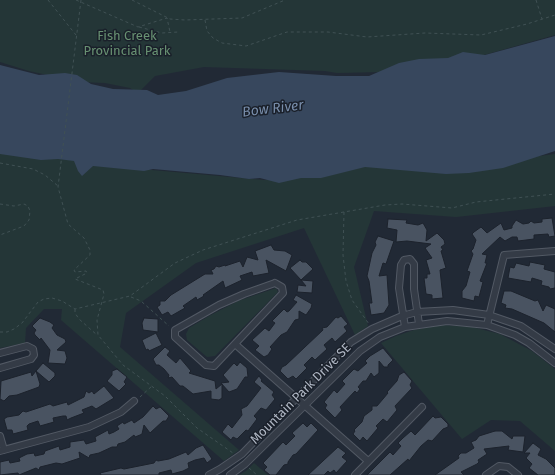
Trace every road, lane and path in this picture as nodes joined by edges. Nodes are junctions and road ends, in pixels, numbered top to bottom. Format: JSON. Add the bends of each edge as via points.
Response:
{"nodes":[{"id":1,"x":48,"y":0,"type":"edge"},
{"id":2,"x":76,"y":0,"type":"edge"},
{"id":3,"x":81,"y":0,"type":"edge"},
{"id":4,"x":132,"y":0,"type":"edge"},
{"id":5,"x":285,"y":0,"type":"edge"},
{"id":6,"x":536,"y":0,"type":"edge"},
{"id":7,"x":80,"y":2,"type":"junction"},
{"id":8,"x":555,"y":15,"type":"edge"},
{"id":9,"x":167,"y":18,"type":"junction"},
{"id":10,"x":542,"y":19,"type":"junction"},
{"id":11,"x":205,"y":20,"type":"junction"},
{"id":12,"x":138,"y":27,"type":"junction"},
{"id":13,"x":170,"y":32,"type":"junction"},
{"id":14,"x":178,"y":32,"type":"dead end"},
{"id":15,"x":76,"y":36,"type":"junction"},
{"id":16,"x":0,"y":163,"type":"edge"},
{"id":17,"x":58,"y":187,"type":"junction"},
{"id":18,"x":555,"y":194,"type":"edge"},
{"id":19,"x":0,"y":204,"type":"edge"},
{"id":20,"x":344,"y":211,"type":"junction"},
{"id":21,"x":0,"y":235,"type":"edge"},
{"id":22,"x":553,"y":252,"type":"edge"},
{"id":23,"x":130,"y":296,"type":"junction"},
{"id":24,"x":102,"y":304,"type":"junction"},
{"id":25,"x":75,"y":309,"type":"junction"},
{"id":26,"x":417,"y":312,"type":"junction"},
{"id":27,"x":489,"y":315,"type":"junction"},
{"id":28,"x":402,"y":316,"type":"junction"},
{"id":29,"x":419,"y":324,"type":"junction"},
{"id":30,"x":487,"y":325,"type":"junction"},
{"id":31,"x":404,"y":327,"type":"junction"},
{"id":32,"x":372,"y":329,"type":"junction"},
{"id":33,"x":175,"y":330,"type":"junction"},
{"id":34,"x":0,"y":332,"type":"edge"},
{"id":35,"x":98,"y":335,"type":"junction"},
{"id":36,"x":235,"y":344,"type":"junction"},
{"id":37,"x":555,"y":349,"type":"edge"},
{"id":38,"x":0,"y":353,"type":"edge"},
{"id":39,"x":555,"y":362,"type":"edge"},
{"id":40,"x":0,"y":368,"type":"edge"},
{"id":41,"x":152,"y":385,"type":"junction"},
{"id":42,"x":295,"y":398,"type":"junction"},
{"id":43,"x":134,"y":401,"type":"joint"},
{"id":44,"x":305,"y":406,"type":"junction"},
{"id":45,"x":422,"y":407,"type":"dead end"},
{"id":46,"x":0,"y":436,"type":"edge"},
{"id":47,"x":2,"y":450,"type":"edge"},
{"id":48,"x":235,"y":454,"type":"dead end"},
{"id":49,"x":368,"y":461,"type":"junction"},
{"id":50,"x":248,"y":468,"type":"dead end"},
{"id":51,"x":209,"y":475,"type":"edge"},
{"id":52,"x":230,"y":475,"type":"edge"},
{"id":53,"x":257,"y":475,"type":"edge"},
{"id":54,"x":355,"y":475,"type":"edge"},
{"id":55,"x":486,"y":475,"type":"edge"},
{"id":56,"x":518,"y":475,"type":"edge"}],
"edges":[{"from":1,"to":15,"type":"path"},
{"from":2,"to":7,"type":"path"},
{"from":3,"to":7,"type":"path"},
{"from":4,"to":9,"type":"path"},
{"from":5,"to":11,"type":"path","via":[[242,18]]},
{"from":6,"to":10,"type":"path"},
{"from":7,"to":12,"type":"path"},
{"from":7,"to":15,"type":"path"},
{"from":8,"to":10,"type":"path"},
{"from":9,"to":11,"type":"path"},
{"from":9,"to":12,"type":"path"},
{"from":9,"to":13,"type":"path"},
{"from":10,"to":11,"type":"path","via":[[481,35],[425,33],[367,37],[328,32],[287,32],[246,46],[222,43],[213,38],[207,31]]},
{"from":12,"to":13,"type":"path","via":[[162,33]]},
{"from":13,"to":14,"type":"path"},
{"from":15,"to":17,"type":"path"},
{"from":16,"to":17,"type":"path","via":[[33,170],[45,175]]},
{"from":17,"to":24,"type":"path","via":[[68,224],[84,238],[90,250],[90,255],[74,270],[87,273],[75,278],[102,290]]},
{"from":18,"to":20,"type":"path","via":[[476,202],[452,208],[385,204]]},
{"from":19,"to":21,"type":"path","via":[[24,204],[30,212],[29,220],[24,226]]},
{"from":20,"to":23,"type":"path","via":[[297,220],[202,250],[175,263]]},
{"from":20,"to":32,"type":"path","via":[[343,255],[346,281],[352,300]]},
{"from":22,"to":27,"type":"street","via":[[504,255]]},
{"from":23,"to":24,"type":"path"},
{"from":23,"to":33,"type":"path","via":[[141,301]]},
{"from":24,"to":25,"type":"path"},
{"from":24,"to":35,"type":"path","via":[[97,320]]},
{"from":25,"to":34,"type":"path","via":[[62,301],[44,299],[38,302],[14,329]]},
{"from":25,"to":35,"type":"path","via":[[79,319]]},
{"from":26,"to":27,"type":"street","name":"Mountain Park Drive SE","via":[[453,310]]},
{"from":26,"to":28,"type":"street","name":"Mountain Park Drive SE"},
{"from":26,"to":28,"type":"street","via":[[414,264],[410,259],[404,260],[400,265],[399,288]]},
{"from":26,"to":29,"type":"street"},
{"from":27,"to":30,"type":"street"},
{"from":27,"to":37,"type":"street","name":"Mountain Park Drive SE","via":[[521,326]]},
{"from":28,"to":31,"type":"street"},
{"from":28,"to":32,"type":"street","name":"Mountain Park Drive SE"},
{"from":29,"to":30,"type":"street","name":"Mountain Park Drive SE","via":[[447,321]]},
{"from":29,"to":31,"type":"street","name":"Mountain Park Drive SE"},
{"from":30,"to":39,"type":"street","name":"Mountain Park Drive SE","via":[[515,335]]},
{"from":31,"to":44,"type":"street","name":"Mountain Park Drive SE","via":[[360,351]]},
{"from":32,"to":42,"type":"street","name":"Mountain Park Drive SE","via":[[351,342]]},
{"from":33,"to":36,"type":"street","via":[[175,337],[206,365],[214,366]]},
{"from":33,"to":36,"type":"street","via":[[244,294],[276,283],[282,287],[283,293]]},
{"from":35,"to":41,"type":"path","via":[[123,365]]},
{"from":36,"to":42,"type":"street"},
{"from":38,"to":40,"type":"street","via":[[27,346],[33,349],[34,355],[31,360]]},
{"from":41,"to":43,"type":"path"},
{"from":41,"to":48,"type":"path","via":[[197,428]]},
{"from":42,"to":44,"type":"street"},
{"from":42,"to":51,"type":"street","name":"Mountain Park Drive SE","via":[[242,454]]},
{"from":43,"to":47,"type":"street","via":[[121,412],[89,427]]},
{"from":44,"to":49,"type":"street"},
{"from":44,"to":52,"type":"street","name":"Mountain Park Drive SE","via":[[245,464]]},
{"from":45,"to":49,"type":"street"},
{"from":46,"to":47,"type":"street"},
{"from":49,"to":54,"type":"street"},
{"from":50,"to":53,"type":"path"},
{"from":55,"to":56,"type":"street","via":[[499,466],[508,467]]}]}
